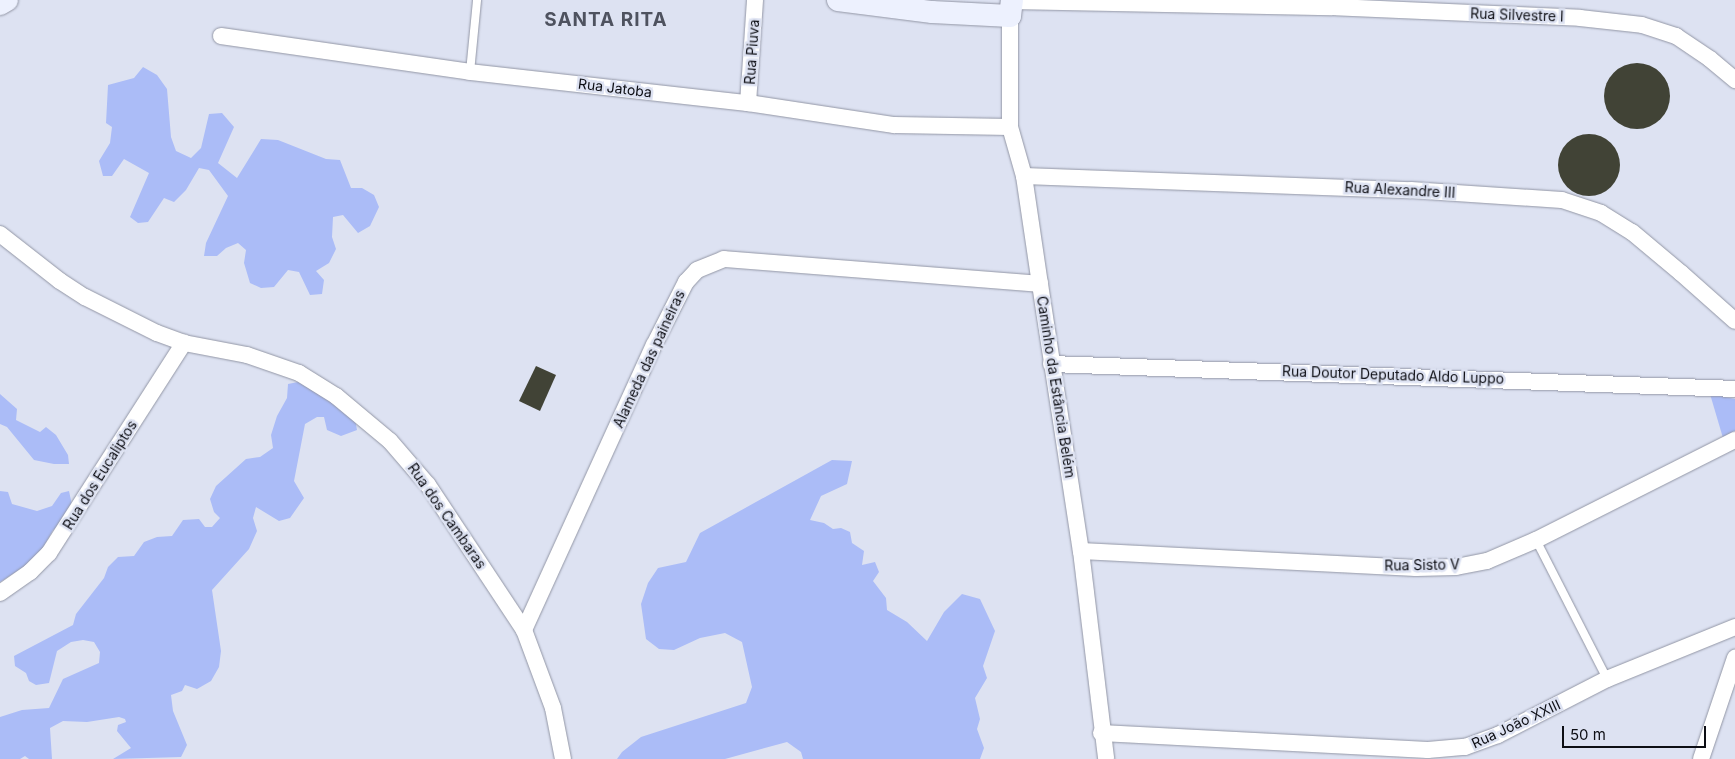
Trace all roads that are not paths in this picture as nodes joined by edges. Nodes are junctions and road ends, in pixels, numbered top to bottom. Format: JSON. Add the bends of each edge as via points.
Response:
{"nodes":[{"id":1,"x":7,"y":0,"type":"edge"},
{"id":2,"x":477,"y":0,"type":"edge"},
{"id":3,"x":756,"y":0,"type":"edge"},
{"id":4,"x":838,"y":0,"type":"edge"},
{"id":5,"x":0,"y":4,"type":"edge"},
{"id":6,"x":1011,"y":6,"type":"edge"},
{"id":7,"x":221,"y":36,"type":"dead end"},
{"id":8,"x":470,"y":72,"type":"junction"},
{"id":9,"x":1735,"y":80,"type":"edge"},
{"id":10,"x":748,"y":103,"type":"junction"},
{"id":11,"x":1010,"y":127,"type":"junction"},
{"id":12,"x":1024,"y":176,"type":"junction"},
{"id":13,"x":0,"y":234,"type":"edge"},
{"id":14,"x":1040,"y":284,"type":"junction"},
{"id":15,"x":1735,"y":322,"type":"edge"},
{"id":16,"x":184,"y":343,"type":"junction"},
{"id":17,"x":1051,"y":364,"type":"junction"},
{"id":18,"x":1735,"y":389,"type":"edge"},
{"id":19,"x":1735,"y":440,"type":"edge"},
{"id":20,"x":1536,"y":540,"type":"junction"},
{"id":21,"x":1081,"y":551,"type":"junction"},
{"id":22,"x":0,"y":593,"type":"edge"},
{"id":23,"x":1735,"y":627,"type":"edge"},
{"id":24,"x":524,"y":630,"type":"junction"},
{"id":25,"x":1735,"y":658,"type":"edge"},
{"id":26,"x":1608,"y":679,"type":"junction"},
{"id":27,"x":1101,"y":733,"type":"junction"},
{"id":28,"x":563,"y":759,"type":"edge"},
{"id":29,"x":1106,"y":759,"type":"edge"},
{"id":30,"x":1701,"y":759,"type":"edge"}],
"edges":[{"from":1,"to":5,"type":"street"},
{"from":2,"to":8,"type":"lane"},
{"from":3,"to":10,"type":"street","name":"Rua Piuva"},
{"from":4,"to":6,"type":"street","via":[[932,12]]},
{"from":6,"to":9,"type":"street","name":"Rua Silvestre I","via":[[1332,7],[1580,18],[1642,25],[1676,36]]},
{"from":6,"to":11,"type":"street","name":"Caminho da Estância Belém"},
{"from":7,"to":8,"type":"street","name":"Rua Jatoba"},
{"from":8,"to":10,"type":"street","name":"Rua Jatoba"},
{"from":10,"to":11,"type":"street","name":"Rua Jatoba","via":[[894,125]]},
{"from":11,"to":12,"type":"street","name":"Caminho da Estância Belém"},
{"from":12,"to":14,"type":"street","name":"Caminho da Estância Belém"},
{"from":12,"to":15,"type":"street","name":"Rua Alexandre III","via":[[1411,190],[1562,200],[1601,213],[1632,232]]},
{"from":13,"to":16,"type":"street","name":"Rua dos Cambaras","via":[[85,297]]},
{"from":14,"to":17,"type":"street","name":"Caminho da Estância Belém"},
{"from":14,"to":24,"type":"street","name":"Alameda das paineiras","via":[[724,259],[697,270],[686,282],[654,346]]},
{"from":16,"to":22,"type":"street","name":"Rua dos Eucaliptos","via":[[49,553],[30,572]]},
{"from":16,"to":24,"type":"street","name":"Rua dos Cambaras","via":[[247,355],[299,373],[336,396],[390,441],[428,485]]},
{"from":17,"to":18,"type":"street","name":"Rua Doutor Deputado Aldo Luppo"},
{"from":17,"to":21,"type":"street","name":"Caminho da Estância Belém"},
{"from":19,"to":20,"type":"street","name":"Rua Sisto V"},
{"from":20,"to":21,"type":"street","name":"Rua Sisto V","via":[[1486,561],[1416,568]]},
{"from":20,"to":26,"type":"lane"},
{"from":21,"to":27,"type":"street","name":"Caminho da Estância Belém"},
{"from":23,"to":26,"type":"street","name":"Rua João XXIII"},
{"from":24,"to":28,"type":"street","name":"Rua dos Cambaras","via":[[552,708]]},
{"from":25,"to":30,"type":"street"},
{"from":26,"to":27,"type":"street","name":"Rua João XXIII","via":[[1498,735],[1465,747],[1428,750]]},
{"from":27,"to":29,"type":"street","name":"Caminho da Estância Belém"}]}
